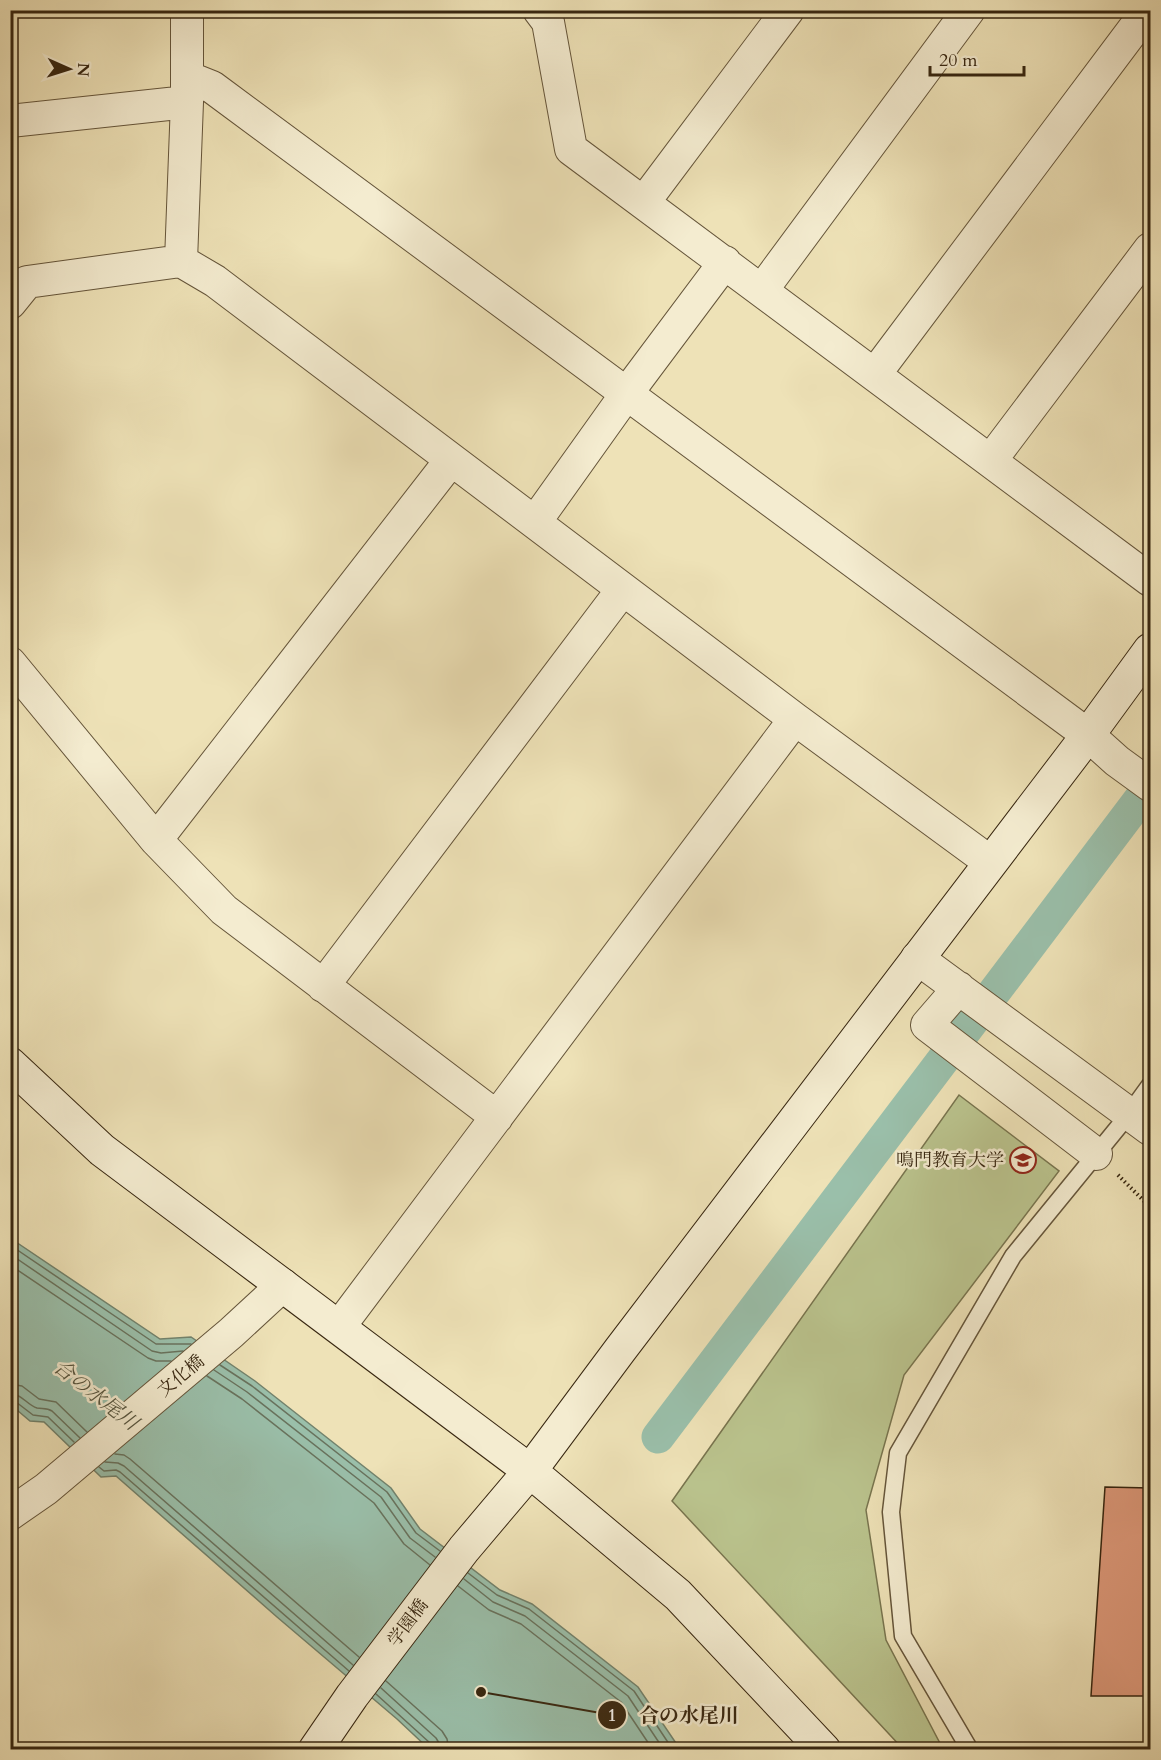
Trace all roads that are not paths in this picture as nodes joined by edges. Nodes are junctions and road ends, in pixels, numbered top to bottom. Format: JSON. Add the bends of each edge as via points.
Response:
{"nodes":[{"id":1,"x":187,"y":10,"type":"edge"},
{"id":2,"x":538,"y":10,"type":"edge"},
{"id":3,"x":788,"y":10,"type":"edge"},
{"id":4,"x":969,"y":10,"type":"edge"},
{"id":5,"x":1148,"y":10,"type":"edge"},
{"id":6,"x":187,"y":89,"type":"junction"},
{"id":7,"x":10,"y":121,"type":"edge"},
{"id":8,"x":644,"y":202,"type":"junction"},
{"id":9,"x":1150,"y":249,"type":"edge"},
{"id":10,"x":181,"y":261,"type":"junction"},
{"id":11,"x":724,"y":262,"type":"junction"},
{"id":12,"x":762,"y":290,"type":"junction"},
{"id":13,"x":10,"y":303,"type":"edge"},
{"id":14,"x":875,"y":374,"type":"junction"},
{"id":15,"x":627,"y":393,"type":"junction"},
{"id":16,"x":451,"y":460,"type":"junction"},
{"id":17,"x":991,"y":460,"type":"junction"},
{"id":18,"x":535,"y":522,"type":"junction"},
{"id":19,"x":1150,"y":580,"type":"edge"},
{"id":20,"x":623,"y":589,"type":"junction"},
{"id":21,"x":1150,"y":650,"type":"edge"},
{"id":22,"x":10,"y":663,"type":"edge"},
{"id":23,"x":795,"y":719,"type":"junction"},
{"id":24,"x":1088,"y":735,"type":"junction"},
{"id":25,"x":1150,"y":785,"type":"edge"},
{"id":26,"x":156,"y":840,"type":"junction"},
{"id":27,"x":990,"y":862,"type":"junction"},
{"id":28,"x":917,"y":958,"type":"junction"},
{"id":29,"x":323,"y":986,"type":"junction"},
{"id":30,"x":962,"y":990,"type":"junction"},
{"id":31,"x":10,"y":1064,"type":"edge"},
{"id":32,"x":1150,"y":1085,"type":"edge"},
{"id":33,"x":497,"y":1117,"type":"junction"},
{"id":34,"x":1140,"y":1122,"type":"edge"},
{"id":35,"x":1096,"y":1154,"type":"junction"},
{"id":36,"x":282,"y":1285,"type":"junction"},
{"id":37,"x":339,"y":1328,"type":"junction"},
{"id":38,"x":530,"y":1471,"type":"junction"},
{"id":39,"x":10,"y":1514,"type":"edge"},
{"id":40,"x":315,"y":1749,"type":"edge"},
{"id":41,"x":824,"y":1749,"type":"edge"},
{"id":42,"x":970,"y":1749,"type":"edge"}],
"edges":[{"from":1,"to":6,"type":"street"},
{"from":2,"to":8,"type":"street","via":[[548,22],[571,149]]},
{"from":3,"to":8,"type":"street"},
{"from":4,"to":12,"type":"street"},
{"from":5,"to":14,"type":"street"},
{"from":6,"to":7,"type":"street"},
{"from":6,"to":10,"type":"street"},
{"from":6,"to":15,"type":"street","via":[[212,87]]},
{"from":8,"to":11,"type":"street"},
{"from":9,"to":17,"type":"street"},
{"from":10,"to":13,"type":"street","via":[[27,282]]},
{"from":10,"to":16,"type":"street","via":[[215,280]]},
{"from":11,"to":12,"type":"street"},
{"from":11,"to":15,"type":"street"},
{"from":12,"to":14,"type":"street"},
{"from":14,"to":17,"type":"street"},
{"from":15,"to":18,"type":"street"},
{"from":15,"to":24,"type":"street"},
{"from":16,"to":18,"type":"street"},
{"from":16,"to":26,"type":"street"},
{"from":17,"to":19,"type":"street"},
{"from":18,"to":20,"type":"street"},
{"from":20,"to":23,"type":"street"},
{"from":20,"to":29,"type":"street"},
{"from":21,"to":24,"type":"street","name":"学園橋"},
{"from":22,"to":26,"type":"street"},
{"from":23,"to":27,"type":"street"},
{"from":23,"to":33,"type":"street"},
{"from":24,"to":25,"type":"street"},
{"from":24,"to":27,"type":"street","name":"学園橋"},
{"from":26,"to":29,"type":"street","via":[[224,910]]},
{"from":27,"to":28,"type":"street","name":"学園橋"},
{"from":28,"to":30,"type":"street"},
{"from":28,"to":38,"type":"street","name":"学園橋"},
{"from":29,"to":33,"type":"street"},
{"from":30,"to":34,"type":"street"},
{"from":30,"to":35,"type":"street","via":[[927,1025]]},
{"from":31,"to":36,"type":"street","via":[[102,1150]]},
{"from":32,"to":34,"type":"lane"},
{"from":33,"to":37,"type":"street"},
{"from":34,"to":35,"type":"lane"},
{"from":35,"to":42,"type":"lane","via":[[1013,1256],[898,1453],[891,1512],[903,1636]]},
{"from":36,"to":37,"type":"street"},
{"from":36,"to":39,"type":"street","name":"文化橋","via":[[46,1489]]},
{"from":37,"to":38,"type":"street"},
{"from":38,"to":40,"type":"street","name":"学園橋","via":[[464,1549]]},
{"from":38,"to":41,"type":"street","via":[[678,1595]]}]}
